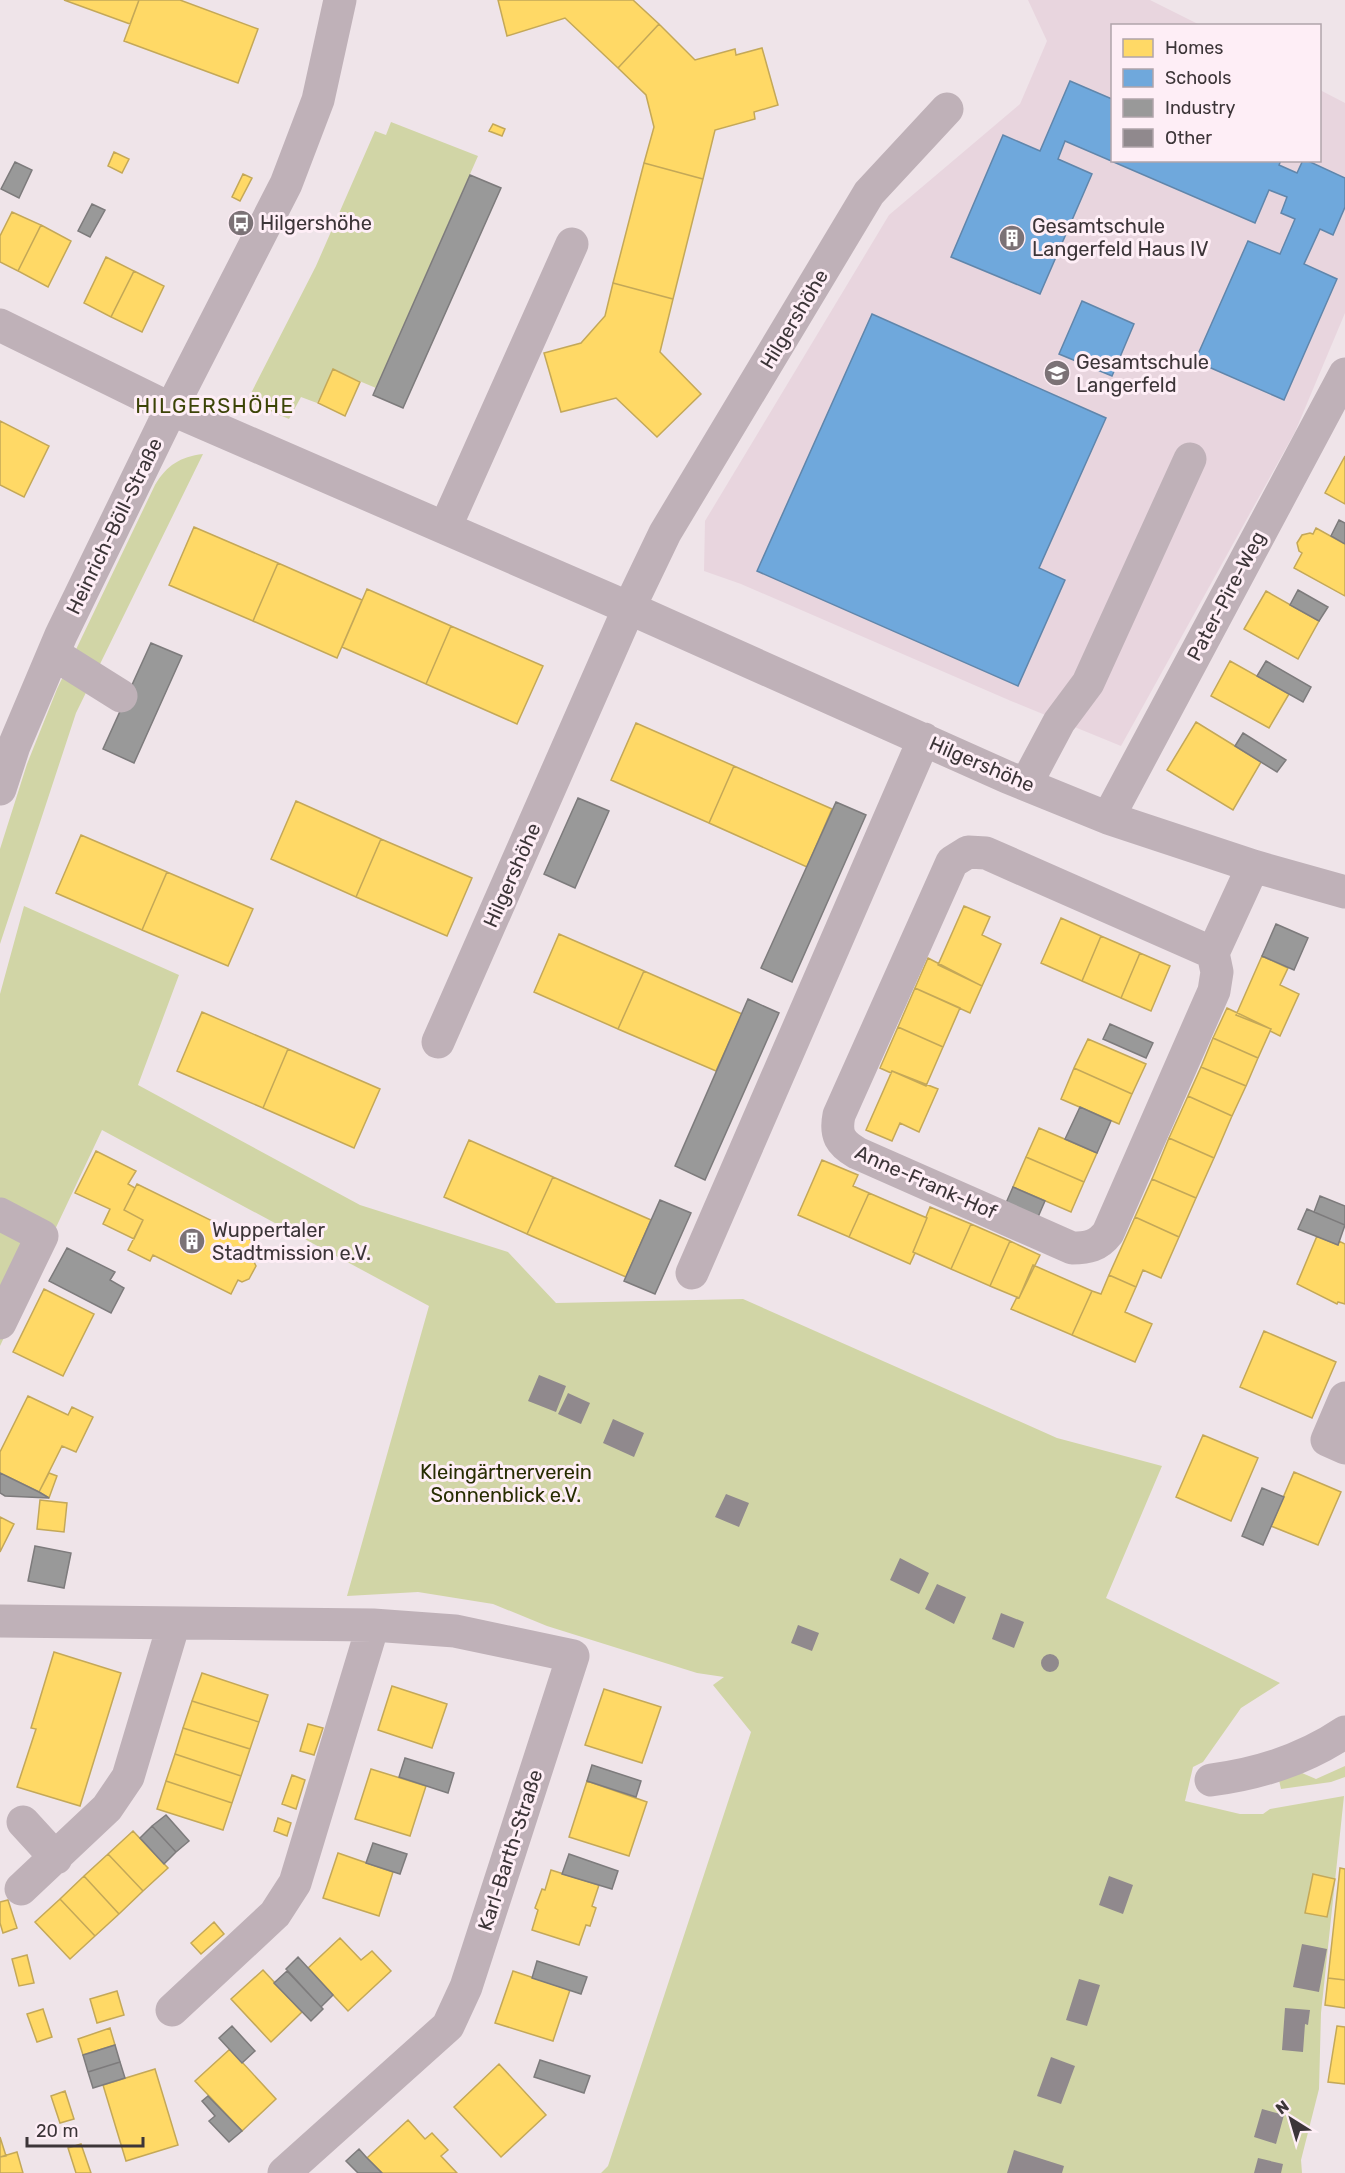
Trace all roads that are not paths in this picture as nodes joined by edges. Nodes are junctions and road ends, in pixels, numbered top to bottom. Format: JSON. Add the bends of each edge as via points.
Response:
{"nodes":[{"id":1,"x":340,"y":0,"type":"edge"},
{"id":2,"x":947,"y":109,"type":"dead end"},
{"id":3,"x":572,"y":244,"type":"dead end"},
{"id":4,"x":0,"y":325,"type":"edge"},
{"id":5,"x":1345,"y":374,"type":"edge"},
{"id":6,"x":171,"y":409,"type":"junction"},
{"id":7,"x":1190,"y":459,"type":"dead end"},
{"id":8,"x":444,"y":528,"type":"junction"},
{"id":9,"x":629,"y":608,"type":"junction"},
{"id":10,"x":54,"y":654,"type":"junction"},
{"id":11,"x":122,"y":696,"type":"dead end"},
{"id":12,"x":924,"y":740,"type":"junction"},
{"id":13,"x":1026,"y":784,"type":"junction"},
{"id":14,"x":0,"y":789,"type":"edge"},
{"id":15,"x":1108,"y":818,"type":"junction"},
{"id":16,"x":1253,"y":866,"type":"junction"},
{"id":17,"x":1345,"y":891,"type":"edge"},
{"id":18,"x":1213,"y":953,"type":"junction"},
{"id":19,"x":438,"y":1042,"type":"dead end"},
{"id":20,"x":0,"y":1214,"type":"edge"},
{"id":21,"x":692,"y":1273,"type":"dead end"},
{"id":22,"x":0,"y":1323,"type":"edge"},
{"id":23,"x":1345,"y":1398,"type":"edge"},
{"id":24,"x":1345,"y":1448,"type":"edge"},
{"id":25,"x":0,"y":1621,"type":"edge"},
{"id":26,"x":174,"y":1623,"type":"junction"},
{"id":27,"x":373,"y":1625,"type":"junction"},
{"id":28,"x":1345,"y":1732,"type":"edge"},
{"id":29,"x":1211,"y":1780,"type":"dead end"},
{"id":30,"x":23,"y":1822,"type":"dead end"},
{"id":31,"x":56,"y":1858,"type":"junction"},
{"id":32,"x":21,"y":1889,"type":"dead end"},
{"id":33,"x":172,"y":2010,"type":"dead end"},
{"id":34,"x":285,"y":2173,"type":"edge"}],
"edges":[{"from":1,"to":6,"type":"street","name":"Heinrich-Böll-Straße","via":[[318,100],[286,184]]},
{"from":2,"to":9,"type":"street","name":"Hilgershöhe","via":[[869,193],[665,533]]},
{"from":3,"to":8,"type":"street"},
{"from":4,"to":6,"type":"street","name":"Hilgershöhe"},
{"from":5,"to":15,"type":"street","name":"Pater-Pire-Weg"},
{"from":6,"to":8,"type":"street","name":"Hilgershöhe"},
{"from":6,"to":10,"type":"street","name":"Heinrich-Böll-Straße"},
{"from":7,"to":13,"type":"street","via":[[1088,683],[1059,722]]},
{"from":8,"to":9,"type":"street","name":"Hilgershöhe"},
{"from":9,"to":12,"type":"street","name":"Hilgershöhe"},
{"from":9,"to":19,"type":"street","name":"Hilgershöhe"},
{"from":10,"to":11,"type":"street"},
{"from":10,"to":14,"type":"street","name":"Heinrich-Böll-Straße"},
{"from":12,"to":13,"type":"street","name":"Hilgershöhe"},
{"from":12,"to":21,"type":"street"},
{"from":13,"to":15,"type":"street","name":"Hilgershöhe"},
{"from":15,"to":16,"type":"street","name":"Hilgershöhe"},
{"from":16,"to":17,"type":"street","name":"Hilgershöhe"},
{"from":16,"to":18,"type":"street","name":"Anne-Frank-Hof"},
{"from":18,"to":18,"type":"street","name":"Anne-Frank-Hof","via":[[986,853],[968,852],[952,862],[839,1115],[836,1130],[846,1146],[858,1153],[1072,1248],[1087,1248],[1101,1242],[1214,991],[1217,972]]},
{"from":20,"to":22,"type":"street","via":[[42,1236]]},
{"from":23,"to":24,"type":"street","via":[[1327,1440]]},
{"from":25,"to":26,"type":"street","name":"Karl-Barth-Straße"},
{"from":26,"to":27,"type":"street","name":"Karl-Barth-Straße"},
{"from":26,"to":31,"type":"street","via":[[128,1777],[107,1808]]},
{"from":27,"to":33,"type":"street","via":[[295,1883],[275,1914]]},
{"from":27,"to":34,"type":"street","name":"Karl-Barth-Straße","via":[[455,1631],[573,1656],[466,1987],[447,2026]]},
{"from":28,"to":29,"type":"street","via":[[1320,1748],[1262,1770]]},
{"from":30,"to":31,"type":"street"},
{"from":31,"to":32,"type":"street"}]}
